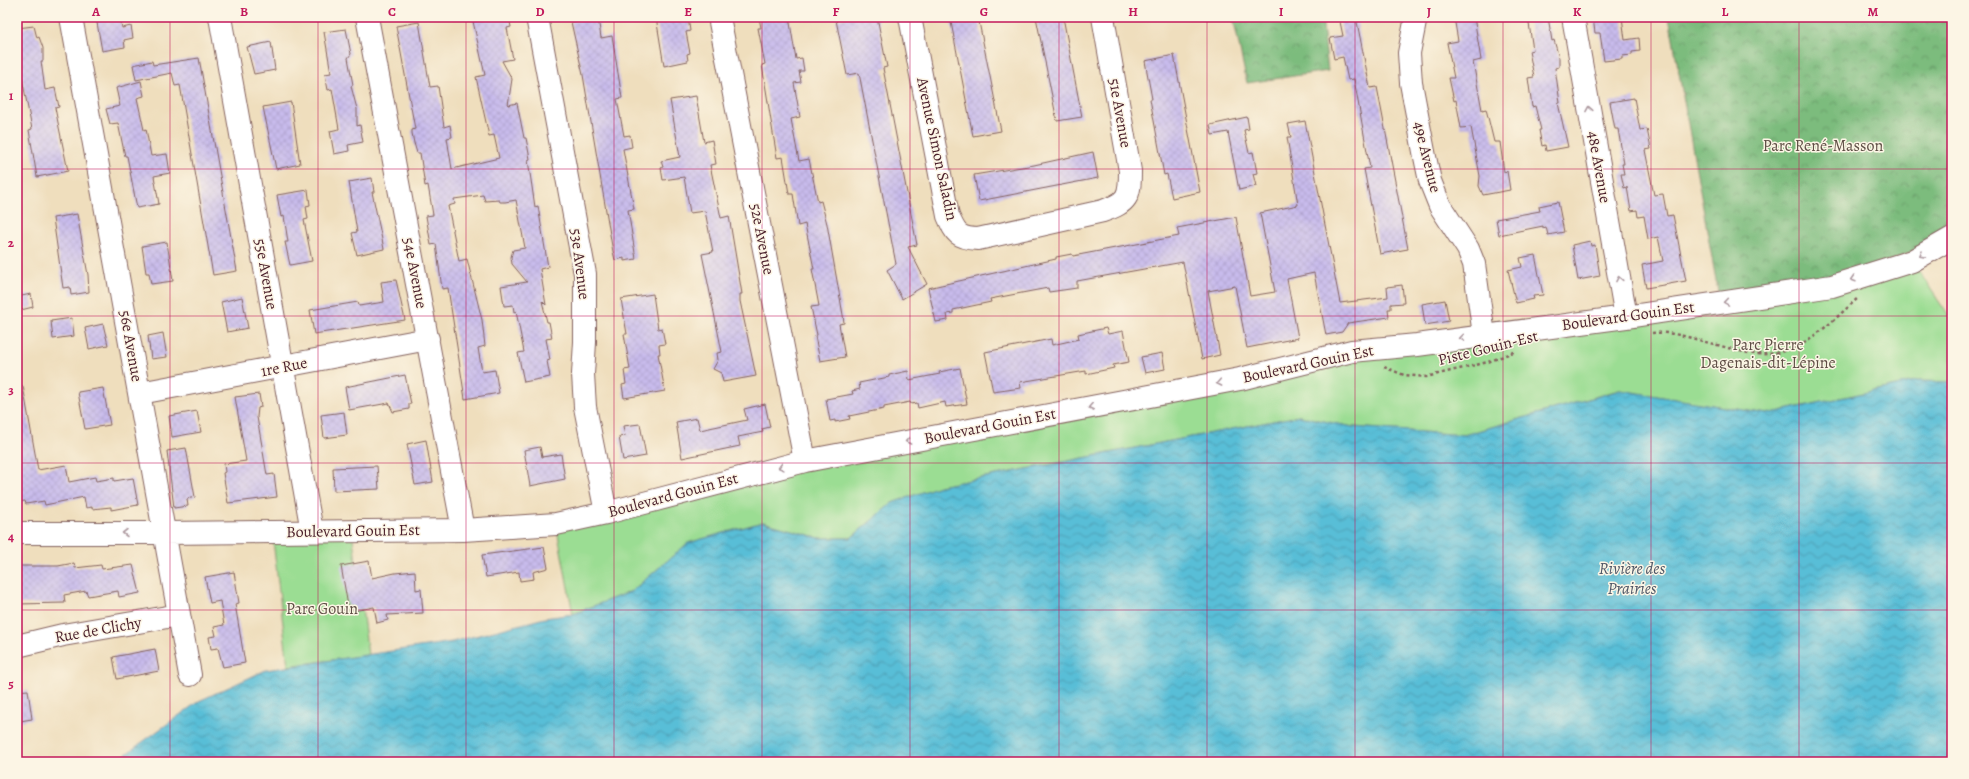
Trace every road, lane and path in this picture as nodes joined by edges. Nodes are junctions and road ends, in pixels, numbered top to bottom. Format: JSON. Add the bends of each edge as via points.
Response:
{"nodes":[{"id":1,"x":71,"y":17,"type":"edge"},
{"id":2,"x":220,"y":17,"type":"edge"},
{"id":3,"x":367,"y":17,"type":"edge"},
{"id":4,"x":537,"y":17,"type":"edge"},
{"id":5,"x":719,"y":17,"type":"edge"},
{"id":6,"x":910,"y":17,"type":"edge"},
{"id":7,"x":1103,"y":17,"type":"edge"},
{"id":8,"x":1416,"y":17,"type":"edge"},
{"id":9,"x":1572,"y":17,"type":"edge"},
{"id":10,"x":1118,"y":206,"type":"joint"},
{"id":11,"x":1952,"y":238,"type":"edge"},
{"id":12,"x":1860,"y":296,"type":"dead end"},
{"id":13,"x":1626,"y":317,"type":"junction"},
{"id":14,"x":1647,"y":334,"type":"dead end"},
{"id":15,"x":1484,"y":336,"type":"junction"},
{"id":16,"x":428,"y":339,"type":"junction"},
{"id":17,"x":1518,"y":351,"type":"dead end"},
{"id":18,"x":1379,"y":365,"type":"dead end"},
{"id":19,"x":282,"y":368,"type":"junction"},
{"id":20,"x":140,"y":393,"type":"junction"},
{"id":21,"x":805,"y":461,"type":"junction"},
{"id":22,"x":606,"y":513,"type":"junction"},
{"id":23,"x":462,"y":530,"type":"junction"},
{"id":24,"x":312,"y":531,"type":"junction"},
{"id":25,"x":17,"y":533,"type":"edge"},
{"id":26,"x":164,"y":533,"type":"junction"},
{"id":27,"x":179,"y":615,"type":"junction"},
{"id":28,"x":17,"y":646,"type":"edge"},
{"id":29,"x":190,"y":675,"type":"dead end"}],
"edges":[{"from":1,"to":20,"type":"street","name":"56e Avenue"},
{"from":2,"to":19,"type":"street","name":"55e Avenue"},
{"from":3,"to":16,"type":"street","name":"54e Avenue"},
{"from":4,"to":22,"type":"street","name":"53e Avenue","via":[[585,274],[585,406]]},
{"from":5,"to":21,"type":"street","name":"52e Avenue"},
{"from":6,"to":10,"type":"street","name":"Avenue Simon Saladin","via":[[948,216],[959,235],[966,239],[978,239]]},
{"from":7,"to":10,"type":"street","name":"51e Avenue","via":[[1130,171],[1130,190],[1126,199]]},
{"from":8,"to":15,"type":"street","name":"49e Avenue","via":[[1409,53],[1411,83],[1430,181],[1440,206],[1468,249],[1474,264]]},
{"from":13,"to":9,"type":"street","name":"48e Avenue","one_way":true},
{"from":11,"to":13,"type":"street","name":"Boulevard Gouin Est","one_way":true,"via":[[1912,261],[1832,286]]},
{"from":12,"to":14,"type":"path","via":[[1818,333],[1780,354],[1756,354],[1687,337]]},
{"from":13,"to":15,"type":"street","name":"Boulevard Gouin Est"},
{"from":15,"to":21,"type":"street","name":"Boulevard Gouin Est","one_way":true,"via":[[1352,351],[1240,379]]},
{"from":16,"to":19,"type":"street","name":"1re Rue"},
{"from":16,"to":23,"type":"street","name":"54e Avenue"},
{"from":17,"to":18,"type":"path","name":"Piste Gouin-Est","via":[[1488,362],[1426,377],[1404,375]]},
{"from":19,"to":20,"type":"street","name":"1re Rue"},
{"from":19,"to":24,"type":"street","name":"55e Avenue"},
{"from":20,"to":26,"type":"street","name":"56e Avenue"},
{"from":21,"to":22,"type":"street","name":"Boulevard Gouin Est","one_way":true},
{"from":22,"to":23,"type":"street","name":"Boulevard Gouin Est","via":[[556,524]]},
{"from":23,"to":24,"type":"street","name":"Boulevard Gouin Est"},
{"from":24,"to":26,"type":"street","name":"Boulevard Gouin Est"},
{"from":26,"to":25,"type":"street","name":"Boulevard Gouin Est","one_way":true},
{"from":26,"to":27,"type":"street","name":"56e Avenue"},
{"from":27,"to":28,"type":"street","name":"Rue de Clichy","via":[[63,635]]},
{"from":27,"to":29,"type":"street","name":"56e Avenue"}]}
